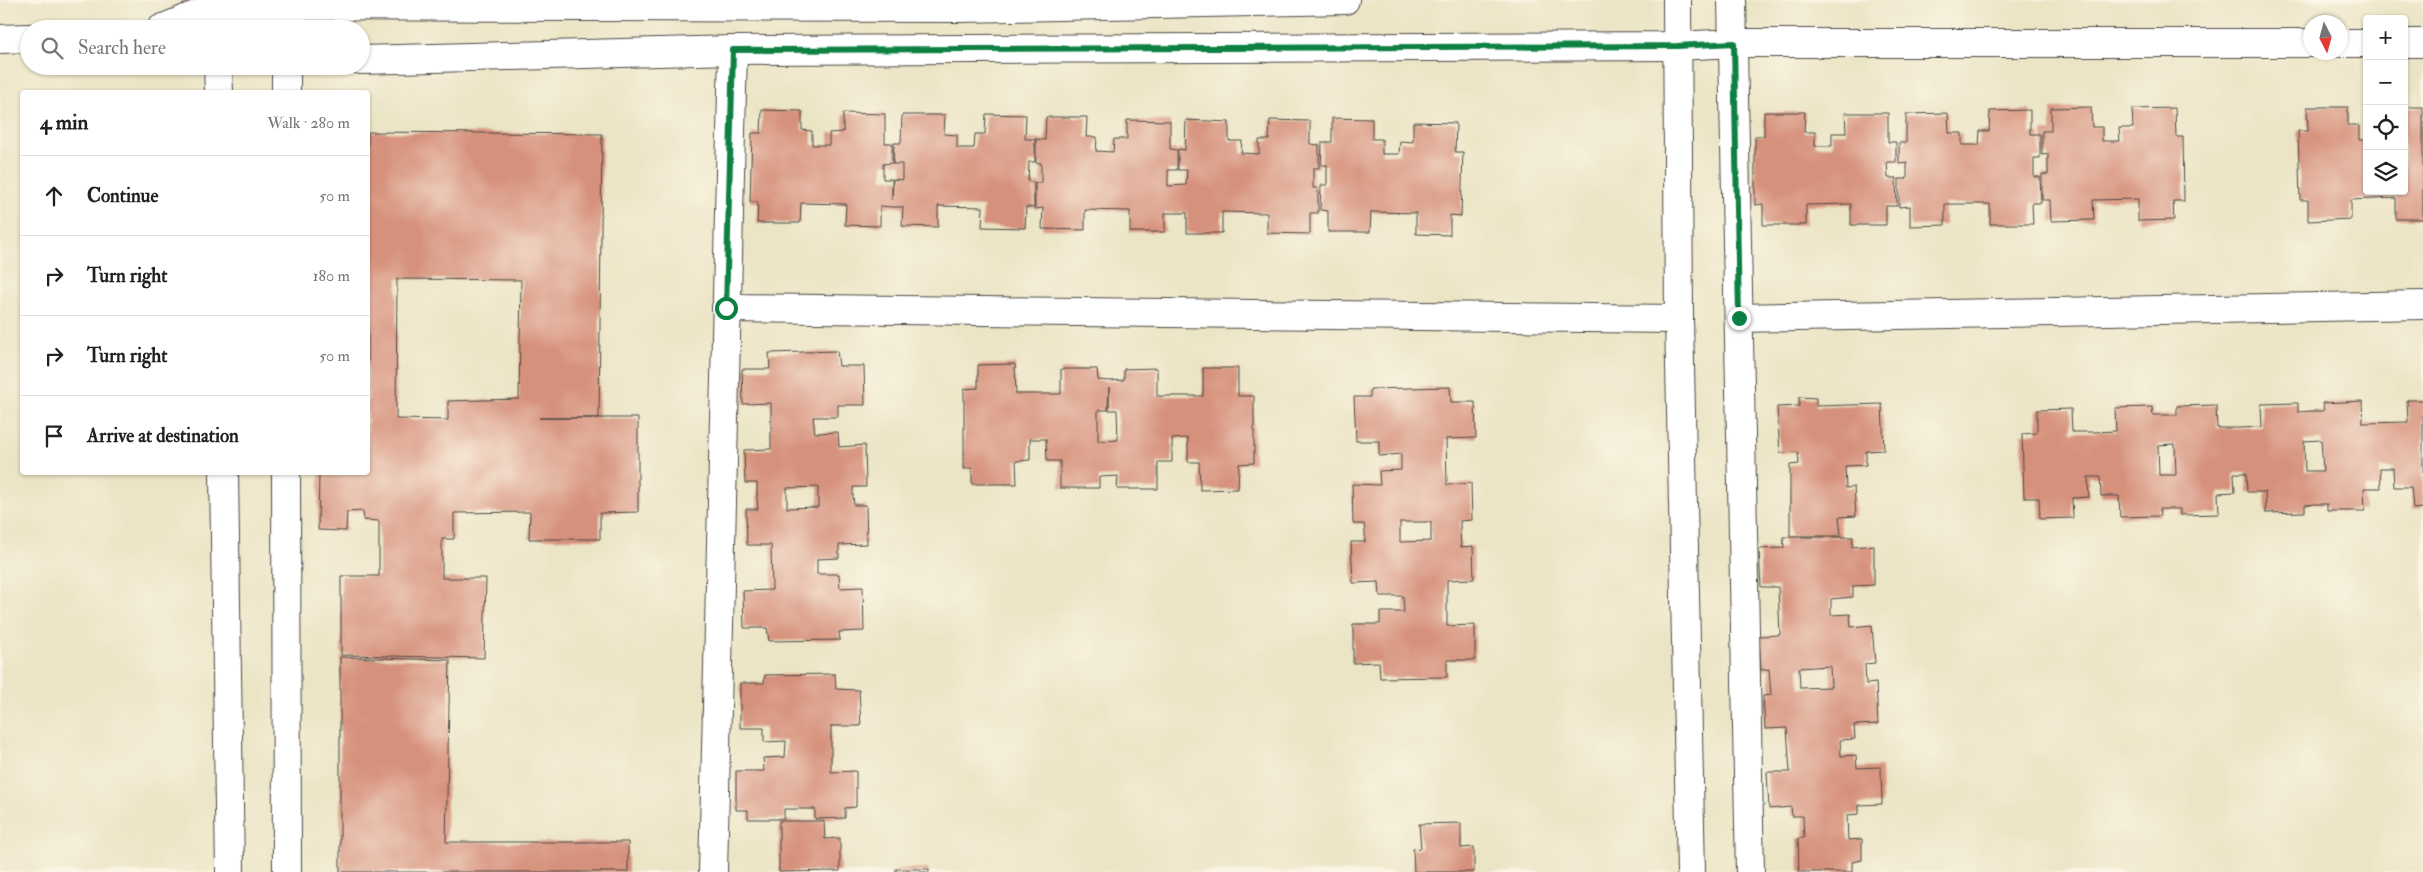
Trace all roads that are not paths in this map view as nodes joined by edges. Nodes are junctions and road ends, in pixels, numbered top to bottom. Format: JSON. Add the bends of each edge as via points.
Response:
{"nodes":[{"id":1,"x":1345,"y":0,"type":"edge"},
{"id":2,"x":1677,"y":0,"type":"edge"},
{"id":3,"x":1732,"y":0,"type":"edge"},
{"id":4,"x":888,"y":4,"type":"edge"},
{"id":5,"x":959,"y":4,"type":"edge"},
{"id":6,"x":218,"y":12,"type":"edge"},
{"id":7,"x":285,"y":12,"type":"edge"},
{"id":8,"x":191,"y":20,"type":"edge"},
{"id":9,"x":20,"y":38,"type":"edge"},
{"id":10,"x":0,"y":39,"type":"edge"},
{"id":11,"x":1734,"y":43,"type":"junction"},
{"id":12,"x":2303,"y":43,"type":"edge"},
{"id":13,"x":2348,"y":43,"type":"edge"},
{"id":14,"x":2363,"y":43,"type":"edge"},
{"id":15,"x":2408,"y":43,"type":"edge"},
{"id":16,"x":2423,"y":43,"type":"edge"},
{"id":17,"x":1677,"y":46,"type":"junction"},
{"id":18,"x":733,"y":50,"type":"junction"},
{"id":19,"x":370,"y":60,"type":"edge"},
{"id":20,"x":218,"y":75,"type":"edge"},
{"id":21,"x":286,"y":75,"type":"edge"},
{"id":22,"x":219,"y":90,"type":"edge"},
{"id":23,"x":286,"y":90,"type":"edge"},
{"id":24,"x":2423,"y":305,"type":"edge"},
{"id":25,"x":726,"y":308,"type":"junction"},
{"id":26,"x":1739,"y":318,"type":"junction"},
{"id":27,"x":1679,"y":319,"type":"junction"},
{"id":28,"x":224,"y":475,"type":"edge"},
{"id":29,"x":286,"y":475,"type":"edge"},
{"id":30,"x":230,"y":872,"type":"edge"},
{"id":31,"x":286,"y":872,"type":"edge"},
{"id":32,"x":713,"y":872,"type":"edge"},
{"id":33,"x":1691,"y":872,"type":"edge"},
{"id":34,"x":1750,"y":872,"type":"edge"}],
"edges":[{"from":1,"to":5,"type":"street"},
{"from":2,"to":17,"type":"street"},
{"from":3,"to":11,"type":"street"},
{"from":4,"to":5,"type":"street"},
{"from":4,"to":7,"type":"street"},
{"from":6,"to":7,"type":"street"},
{"from":6,"to":8,"type":"street"},
{"from":9,"to":10,"type":"street"},
{"from":11,"to":12,"type":"street"},
{"from":11,"to":17,"type":"street"},
{"from":11,"to":26,"type":"street"},
{"from":13,"to":14,"type":"street"},
{"from":15,"to":16,"type":"street"},
{"from":17,"to":18,"type":"street"},
{"from":17,"to":27,"type":"street"},
{"from":18,"to":19,"type":"street"},
{"from":18,"to":25,"type":"street"},
{"from":20,"to":22,"type":"street"},
{"from":21,"to":23,"type":"street"},
{"from":24,"to":26,"type":"street"},
{"from":25,"to":27,"type":"street"},
{"from":25,"to":32,"type":"street"},
{"from":26,"to":34,"type":"street"},
{"from":27,"to":33,"type":"street"},
{"from":28,"to":30,"type":"street"},
{"from":29,"to":31,"type":"street"}]}
